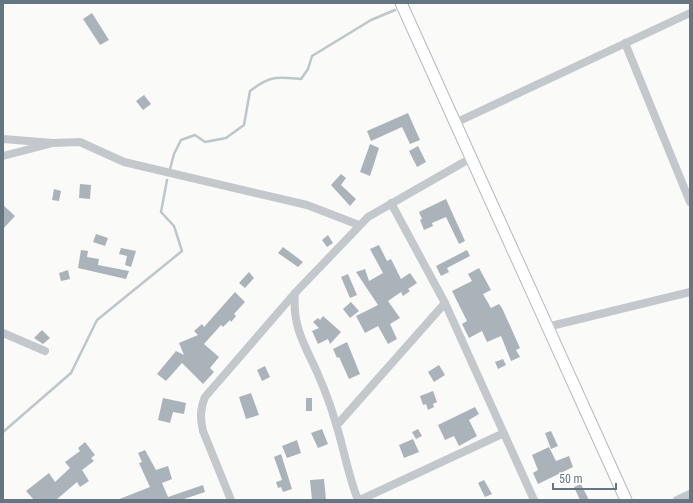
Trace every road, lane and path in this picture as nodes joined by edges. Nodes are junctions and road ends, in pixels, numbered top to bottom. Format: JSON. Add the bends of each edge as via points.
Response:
{"nodes":[{"id":1,"x":401,"y":3,"type":"edge"},
{"id":2,"x":690,"y":13,"type":"edge"},
{"id":3,"x":625,"y":44,"type":"junction"},
{"id":4,"x":455,"y":123,"type":"junction"},
{"id":5,"x":3,"y":139,"type":"edge"},
{"id":6,"x":53,"y":143,"type":"junction"},
{"id":7,"x":3,"y":156,"type":"edge"},
{"id":8,"x":471,"y":158,"type":"junction"},
{"id":9,"x":690,"y":202,"type":"edge"},
{"id":10,"x":391,"y":203,"type":"junction"},
{"id":11,"x":359,"y":225,"type":"junction"},
{"id":12,"x":690,"y":292,"type":"edge"},
{"id":13,"x":295,"y":294,"type":"junction"},
{"id":14,"x":445,"y":303,"type":"junction"},
{"id":15,"x":547,"y":327,"type":"junction"},
{"id":16,"x":3,"y":333,"type":"edge"},
{"id":17,"x":45,"y":352,"type":"dead end"},
{"id":18,"x":336,"y":425,"type":"junction"},
{"id":19,"x":504,"y":433,"type":"junction"},
{"id":20,"x":690,"y":494,"type":"edge"},
{"id":21,"x":231,"y":500,"type":"edge"},
{"id":22,"x":359,"y":500,"type":"edge"},
{"id":23,"x":534,"y":500,"type":"edge"},
{"id":24,"x":626,"y":500,"type":"edge"},
{"id":25,"x":677,"y":500,"type":"edge"}],
"edges":[{"from":1,"to":4,"type":"street"},
{"from":2,"to":3,"type":"street"},
{"from":3,"to":4,"type":"street"},
{"from":3,"to":9,"type":"street"},
{"from":4,"to":8,"type":"street"},
{"from":5,"to":6,"type":"street"},
{"from":6,"to":7,"type":"street"},
{"from":6,"to":11,"type":"street","via":[[80,142],[124,162],[307,205]]},
{"from":8,"to":10,"type":"street"},
{"from":8,"to":15,"type":"street"},
{"from":10,"to":11,"type":"street","via":[[376,210]]},
{"from":10,"to":14,"type":"street"},
{"from":11,"to":13,"type":"street"},
{"from":12,"to":15,"type":"street"},
{"from":13,"to":18,"type":"street","via":[[294,314],[300,336]]},
{"from":13,"to":21,"type":"street","via":[[205,397],[201,407],[200,420],[203,431]]},
{"from":14,"to":18,"type":"street"},
{"from":14,"to":19,"type":"street"},
{"from":15,"to":24,"type":"street"},
{"from":16,"to":17,"type":"street"},
{"from":18,"to":22,"type":"street","via":[[349,477]]},
{"from":19,"to":22,"type":"street"},
{"from":19,"to":23,"type":"street"},
{"from":20,"to":25,"type":"street"}]}
